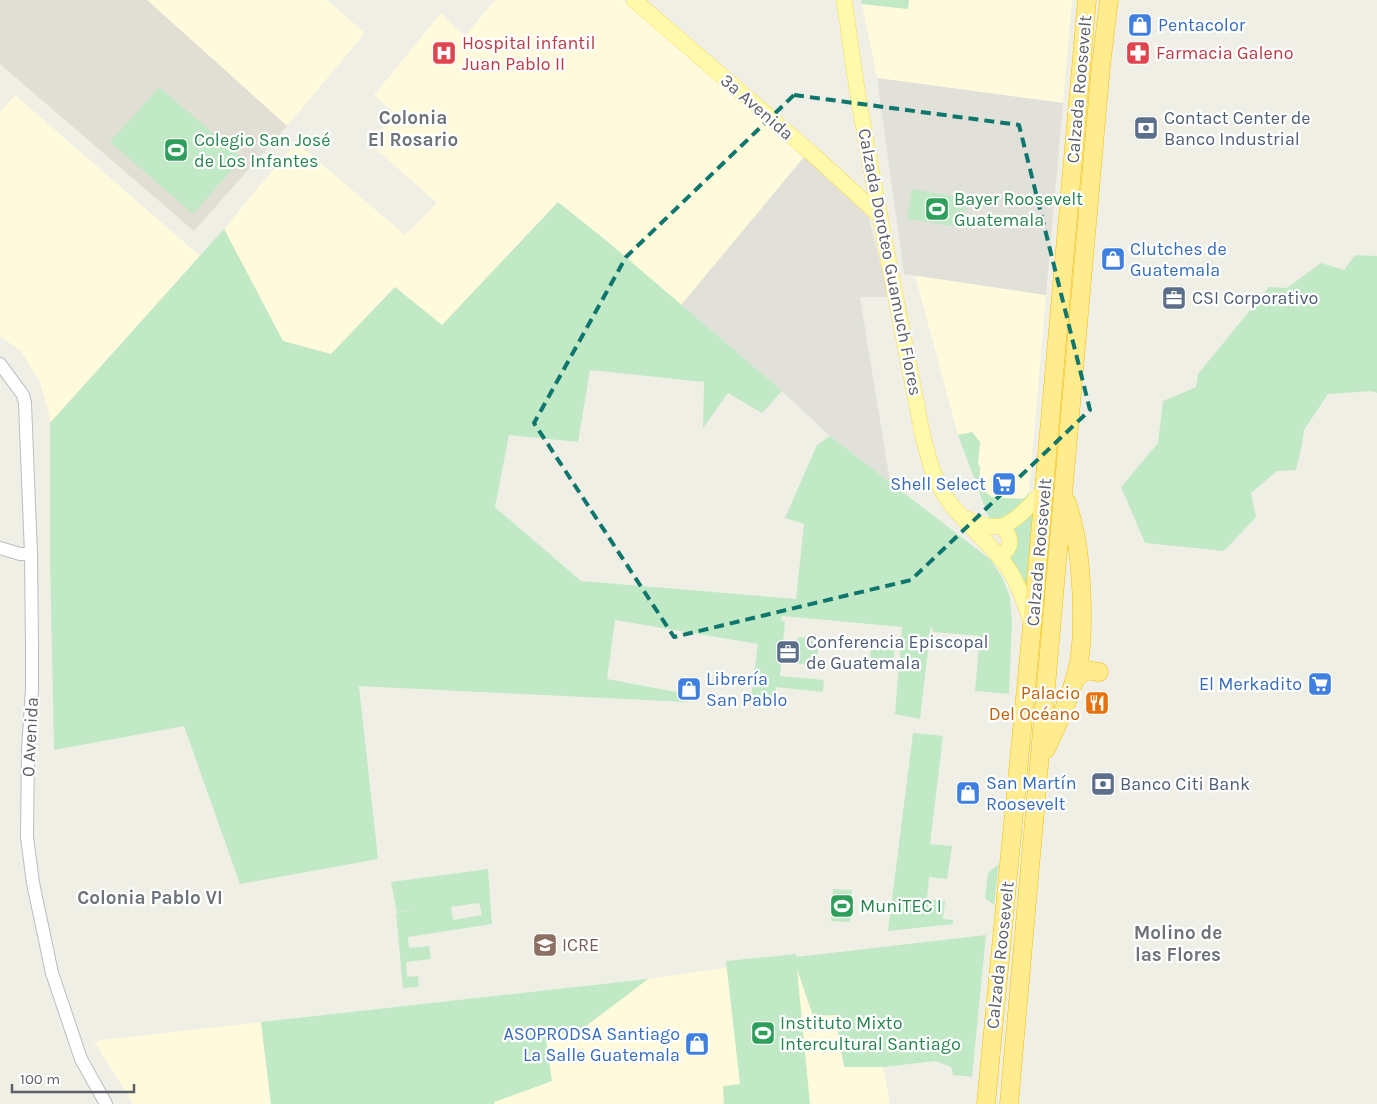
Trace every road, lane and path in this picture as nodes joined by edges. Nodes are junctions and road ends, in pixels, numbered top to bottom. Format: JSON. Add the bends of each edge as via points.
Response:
{"nodes":[{"id":1,"x":634,"y":0,"type":"edge"},
{"id":2,"x":844,"y":0,"type":"edge"},
{"id":3,"x":1087,"y":0,"type":"edge"},
{"id":4,"x":1107,"y":4,"type":"edge"},
{"id":5,"x":872,"y":172,"type":"junction"},
{"id":6,"x":842,"y":180,"type":"junction"},
{"id":7,"x":879,"y":215,"type":"junction"},
{"id":8,"x":1063,"y":275,"type":"junction"},
{"id":9,"x":1083,"y":280,"type":"junction"},
{"id":10,"x":0,"y":364,"type":"edge"},
{"id":11,"x":1044,"y":491,"type":"junction"},
{"id":12,"x":1064,"y":494,"type":"junction"},
{"id":13,"x":960,"y":515,"type":"junction"},
{"id":14,"x":1002,"y":526,"type":"junction"},
{"id":15,"x":0,"y":548,"type":"edge"},
{"id":16,"x":30,"y":554,"type":"junction"},
{"id":17,"x":999,"y":557,"type":"junction"},
{"id":18,"x":1032,"y":626,"type":"junction"},
{"id":19,"x":1099,"y":672,"type":"dead end"},
{"id":20,"x":1075,"y":679,"type":"junction"},
{"id":21,"x":1039,"y":766,"type":"junction"},
{"id":22,"x":997,"y":987,"type":"junction"},
{"id":23,"x":106,"y":1104,"type":"edge"},
{"id":24,"x":986,"y":1104,"type":"edge"},
{"id":25,"x":1003,"y":1104,"type":"edge"},
{"id":26,"x":1009,"y":1104,"type":"edge"}],
"edges":[{"from":1,"to":6,"type":"main road","name":"3a Avenida"},
{"from":2,"to":5,"type":"main road","name":"Calzada Doroteo Guamuch Flores"},
{"from":3,"to":8,"type":"highway","name":"Calzada Roosevelt"},
{"from":4,"to":9,"type":"highway","name":"Calzada Roosevelt"},
{"from":5,"to":6,"type":"main road","via":[[863,185]]},
{"from":5,"to":7,"type":"main road","name":"Calzada Doroteo Guamuch Flores"},
{"from":6,"to":7,"type":"main road","name":"3a Avenida"},
{"from":7,"to":13,"type":"main road","name":"Calzada Doroteo Guamuch Flores","via":[[929,460],[943,492]]},
{"from":8,"to":9,"type":"highway","via":[[1071,252],[1076,255]]},
{"from":8,"to":11,"type":"highway","name":"Calzada Roosevelt"},
{"from":9,"to":12,"type":"highway","name":"Calzada Roosevelt"},
{"from":10,"to":16,"type":"street","name":"0 Avenida","via":[[23,395],[25,403]]},
{"from":11,"to":14,"type":"main road","via":[[1012,522]]},
{"from":11,"to":18,"type":"highway","name":"Calzada Roosevelt"},
{"from":12,"to":20,"type":"highway","via":[[1072,519],[1081,573],[1082,631]]},
{"from":12,"to":21,"type":"highway","name":"Calzada Roosevelt"},
{"from":13,"to":14,"type":"main road","name":"Calzada Doroteo Guamuch Flores","via":[[985,526]]},
{"from":13,"to":17,"type":"main road","name":"Calzada Doroteo Guamuch Flores"},
{"from":14,"to":17,"type":"main road","via":[[1010,544]]},
{"from":15,"to":16,"type":"street"},
{"from":16,"to":23,"type":"street","name":"0 Avenida","via":[[32,689],[27,838],[33,883],[52,973],[82,1059]]},
{"from":17,"to":18,"type":"main road","name":"Calzada Doroteo Guamuch Flores","via":[[1017,582]]},
{"from":18,"to":22,"type":"highway","name":"Calzada Roosevelt"},
{"from":19,"to":20,"type":"highway","via":[[1086,670]]},
{"from":20,"to":21,"type":"highway"},
{"from":21,"to":26,"type":"highway","name":"Calzada Roosevelt"},
{"from":22,"to":24,"type":"highway","name":"Calzada Roosevelt"},
{"from":22,"to":25,"type":"highway","via":[[1005,972],[1014,975]]}]}
